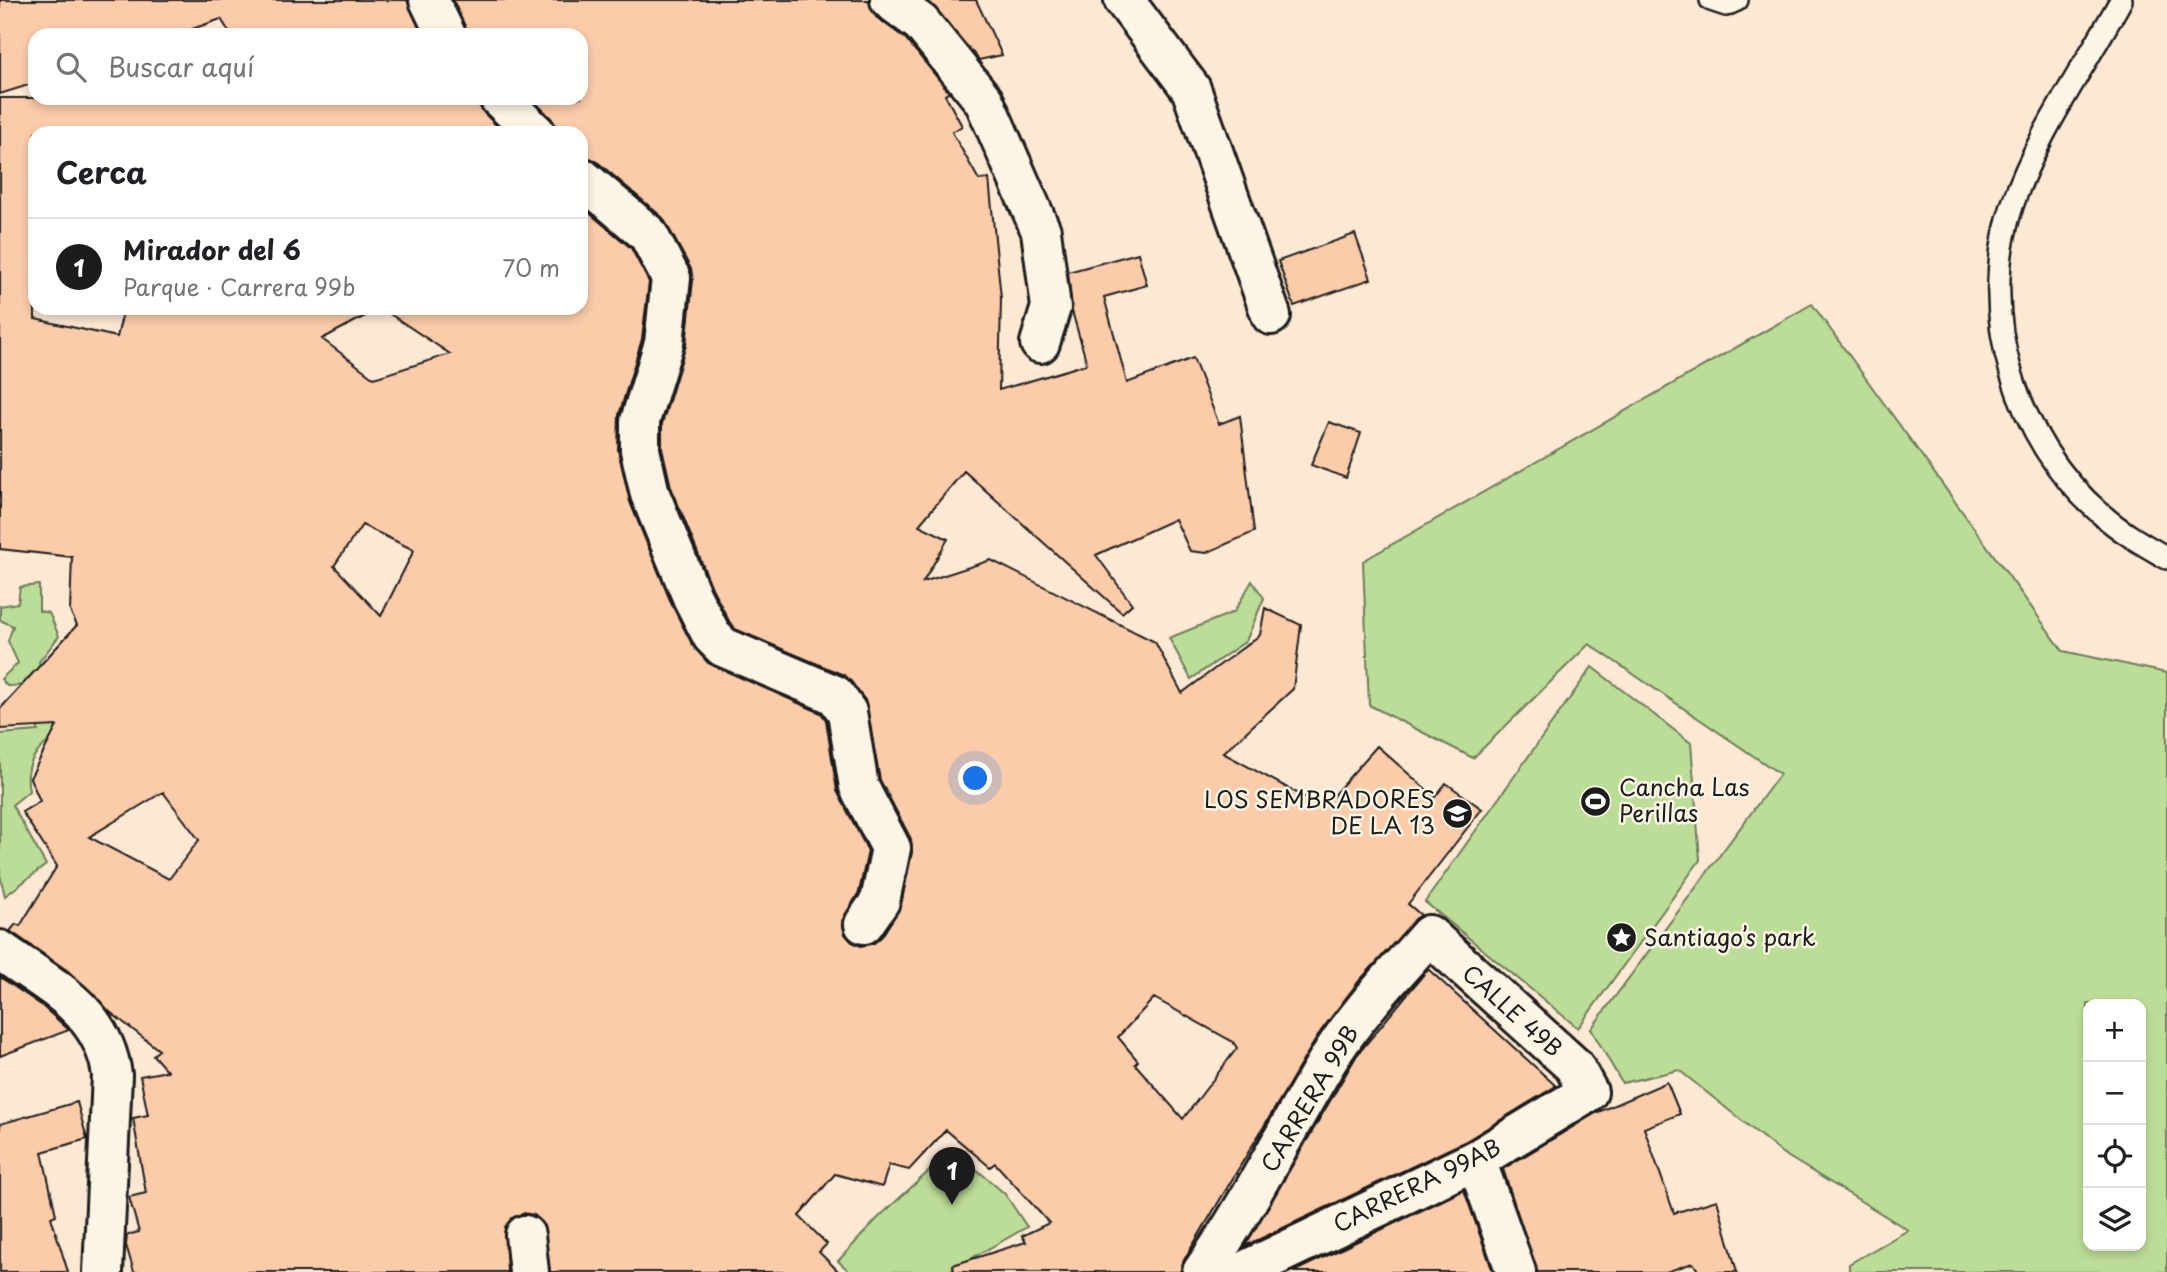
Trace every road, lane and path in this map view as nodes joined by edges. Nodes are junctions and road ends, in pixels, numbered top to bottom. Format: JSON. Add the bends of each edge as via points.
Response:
{"nodes":[{"id":1,"x":429,"y":0,"type":"edge"},
{"id":2,"x":890,"y":0,"type":"edge"},
{"id":3,"x":1124,"y":0,"type":"edge"},
{"id":4,"x":1712,"y":0,"type":"edge"},
{"id":5,"x":1737,"y":0,"type":"edge"},
{"id":6,"x":2121,"y":0,"type":"edge"},
{"id":7,"x":443,"y":28,"type":"edge"},
{"id":8,"x":506,"y":105,"type":"edge"},
{"id":9,"x":529,"y":126,"type":"edge"},
{"id":10,"x":588,"y":183,"type":"edge"},
{"id":11,"x":1271,"y":315,"type":"dead end"},
{"id":12,"x":1040,"y":343,"type":"dead end"},
{"id":13,"x":2167,"y":558,"type":"edge"},
{"id":14,"x":864,"y":924,"type":"dead end"},
{"id":15,"x":1429,"y":935,"type":"joint"},
{"id":16,"x":0,"y":950,"type":"edge"},
{"id":17,"x":1588,"y":1092,"type":"joint"},
{"id":18,"x":1476,"y":1160,"type":"junction"},
{"id":19,"x":103,"y":1272,"type":"edge"},
{"id":20,"x":1202,"y":1272,"type":"edge"},
{"id":21,"x":1242,"y":1272,"type":"edge"},
{"id":22,"x":1516,"y":1272,"type":"edge"}],
"edges":[{"from":1,"to":7,"type":"street"},
{"from":2,"to":12,"type":"street","via":[[922,23],[984,101],[1041,231],[1051,307]]},
{"from":3,"to":11,"type":"street","via":[[1191,89]]},
{"from":4,"to":5,"type":"lane","via":[[1726,5]]},
{"from":6,"to":13,"type":"lane","via":[[2029,162],[2012,208],[2001,250],[2002,331],[2007,369],[2061,473],[2099,513]]},
{"from":8,"to":9,"type":"street"},
{"from":10,"to":14,"type":"street","via":[[648,234],[671,278],[664,343],[640,421],[640,450],[650,494],[692,597],[712,636],[723,647],[835,695],[847,712],[859,787],[891,848],[880,901]]},
{"from":15,"to":17,"type":"street","name":"CALLE 49B","via":[[1574,1066]]},
{"from":15,"to":20,"type":"street","name":"CARRERA 99B","via":[[1364,1009],[1329,1059],[1256,1191]]},
{"from":16,"to":19,"type":"street","via":[[91,1018],[107,1045],[112,1074]]},
{"from":17,"to":18,"type":"street","name":"CARRERA 99AB"},
{"from":18,"to":21,"type":"street","name":"CARRERA 99AB"},
{"from":18,"to":22,"type":"street"}]}
